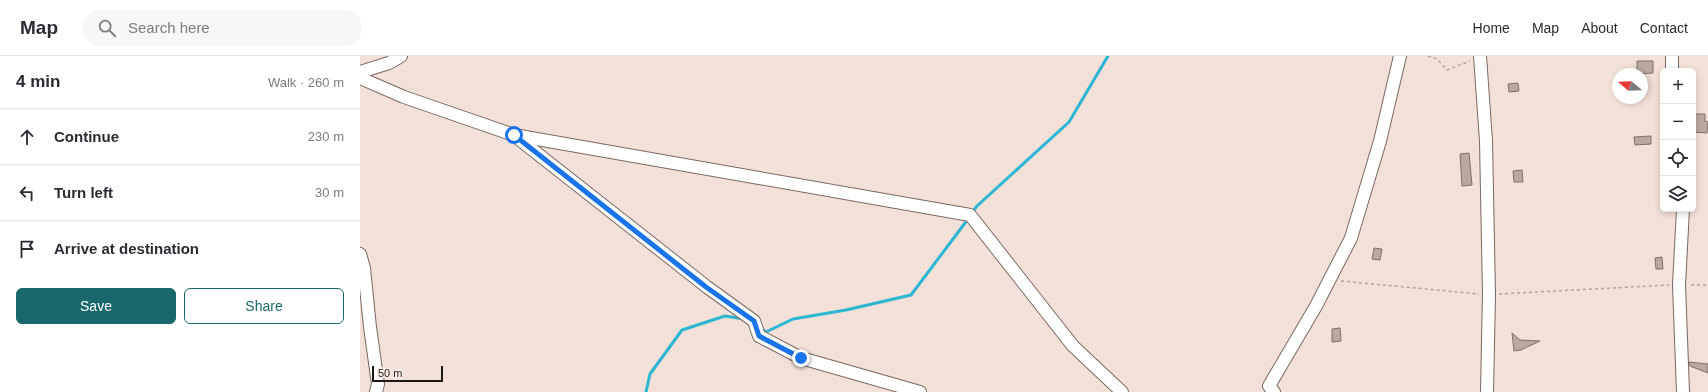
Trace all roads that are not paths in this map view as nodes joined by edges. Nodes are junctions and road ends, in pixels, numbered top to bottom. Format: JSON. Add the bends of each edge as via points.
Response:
{"nodes":[{"id":1,"x":401,"y":56,"type":"edge"},
{"id":2,"x":1400,"y":56,"type":"edge"},
{"id":3,"x":1480,"y":56,"type":"edge"},
{"id":4,"x":1672,"y":56,"type":"edge"},
{"id":5,"x":1672,"y":68,"type":"edge"},
{"id":6,"x":360,"y":72,"type":"edge"},
{"id":7,"x":360,"y":78,"type":"edge"},
{"id":8,"x":514,"y":135,"type":"junction"},
{"id":9,"x":1683,"y":212,"type":"edge"},
{"id":10,"x":360,"y":254,"type":"edge"},
{"id":11,"x":376,"y":392,"type":"edge"},
{"id":12,"x":920,"y":392,"type":"edge"},
{"id":13,"x":1122,"y":392,"type":"edge"},
{"id":14,"x":1274,"y":392,"type":"edge"},
{"id":15,"x":1487,"y":392,"type":"edge"},
{"id":16,"x":1683,"y":392,"type":"edge"}],
"edges":[{"from":1,"to":6,"type":"street","via":[[389,63]]},
{"from":2,"to":14,"type":"street","via":[[1380,141],[1351,238],[1316,306],[1269,386]]},
{"from":3,"to":15,"type":"street","via":[[1486,141],[1489,294]]},
{"from":4,"to":5,"type":"street"},
{"from":7,"to":8,"type":"street","via":[[404,97]]},
{"from":8,"to":12,"type":"street","via":[[706,287],[754,321],[759,336],[801,358]]},
{"from":8,"to":13,"type":"street","via":[[970,215],[1074,346]]},
{"from":9,"to":16,"type":"street","via":[[1679,285]]},
{"from":10,"to":11,"type":"street","via":[[364,268],[378,384]]}]}
